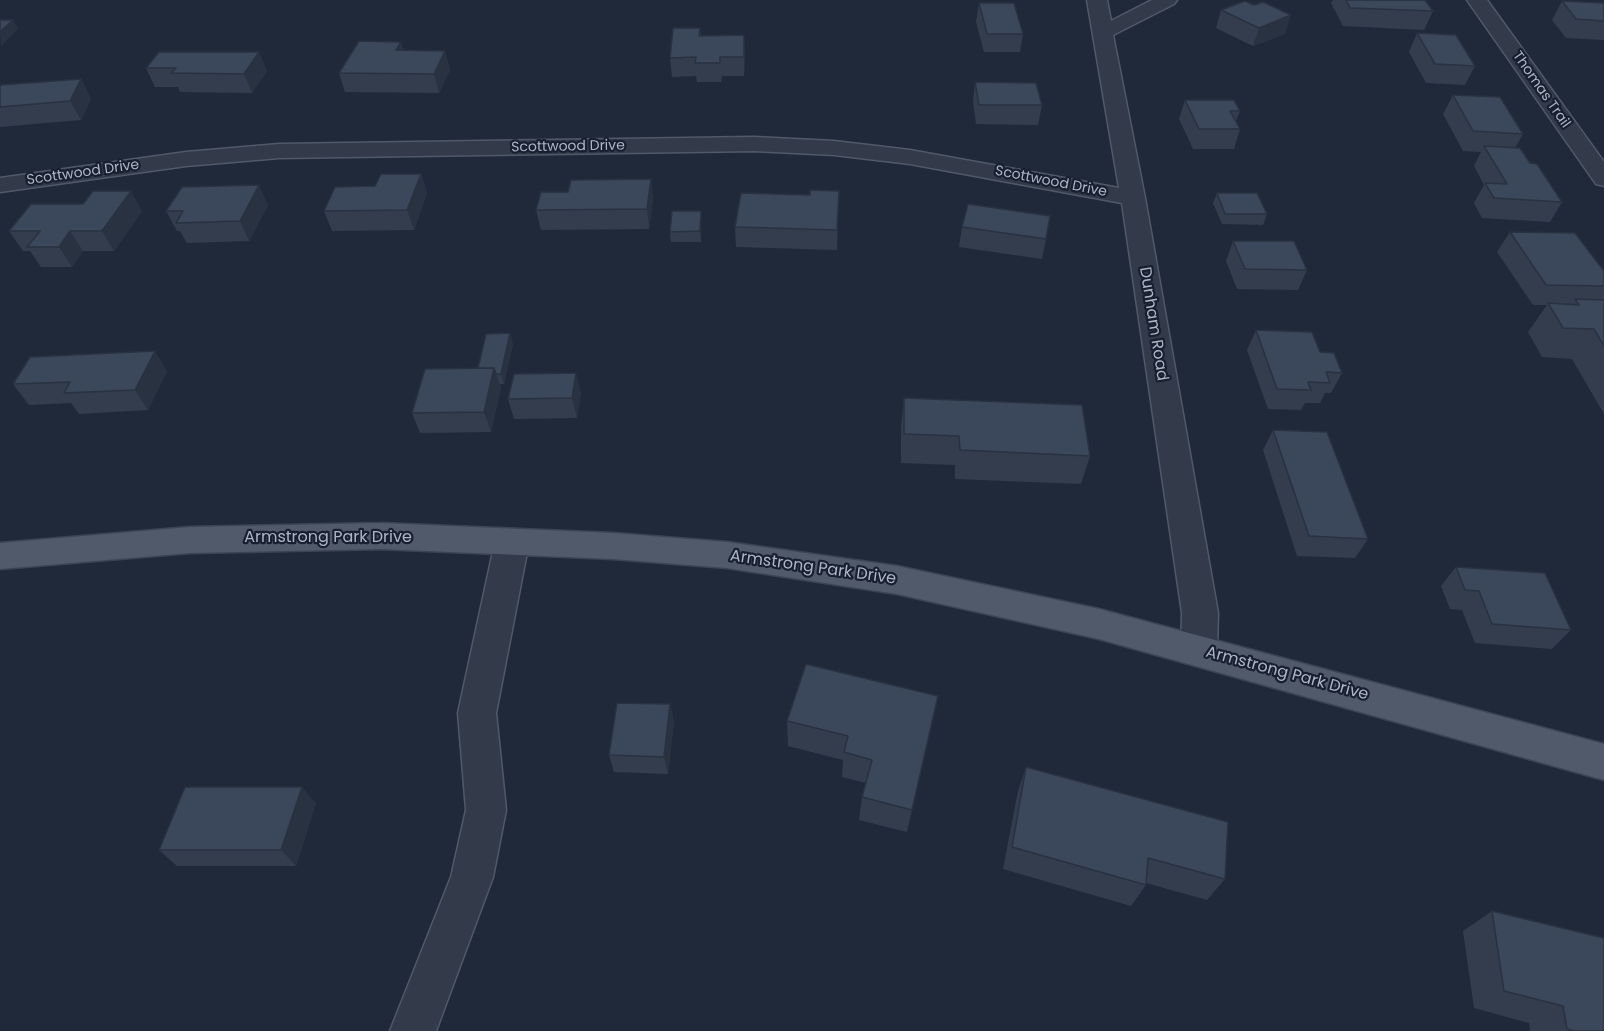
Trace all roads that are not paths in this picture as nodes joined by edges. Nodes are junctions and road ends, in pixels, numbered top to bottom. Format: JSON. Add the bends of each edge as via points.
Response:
{"nodes":[{"id":1,"x":1097,"y":0,"type":"edge"},
{"id":2,"x":1167,"y":0,"type":"edge"},
{"id":3,"x":1477,"y":0,"type":"edge"},
{"id":4,"x":1102,"y":33,"type":"junction"},
{"id":5,"x":1604,"y":179,"type":"edge"},
{"id":6,"x":0,"y":185,"type":"edge"},
{"id":7,"x":1133,"y":198,"type":"junction"},
{"id":8,"x":512,"y":542,"type":"junction"},
{"id":9,"x":0,"y":556,"type":"edge"},
{"id":10,"x":1199,"y":650,"type":"junction"},
{"id":11,"x":1604,"y":762,"type":"edge"},
{"id":12,"x":413,"y":1031,"type":"edge"}],
"edges":[{"from":1,"to":4,"type":"street","name":"Dunham Road"},
{"from":2,"to":4,"type":"street"},
{"from":3,"to":5,"type":"street","name":"Thomas Trail"},
{"from":4,"to":7,"type":"street","name":"Dunham Road"},
{"from":6,"to":7,"type":"street","name":"Scottwood Drive","via":[[186,159],[279,151],[754,144],[910,157]]},
{"from":7,"to":10,"type":"street","name":"Dunham Road","via":[[1200,613]]},
{"from":8,"to":9,"type":"main road","name":"Armstrong Park Drive","via":[[381,536],[190,540]]},
{"from":8,"to":10,"type":"main road","name":"Armstrong Park Drive","via":[[727,555],[853,573],[1099,624]]},
{"from":8,"to":12,"type":"street","via":[[477,712],[486,810],[481,837],[472,877]]},
{"from":10,"to":11,"type":"main road","name":"Armstrong Park Drive"}]}
